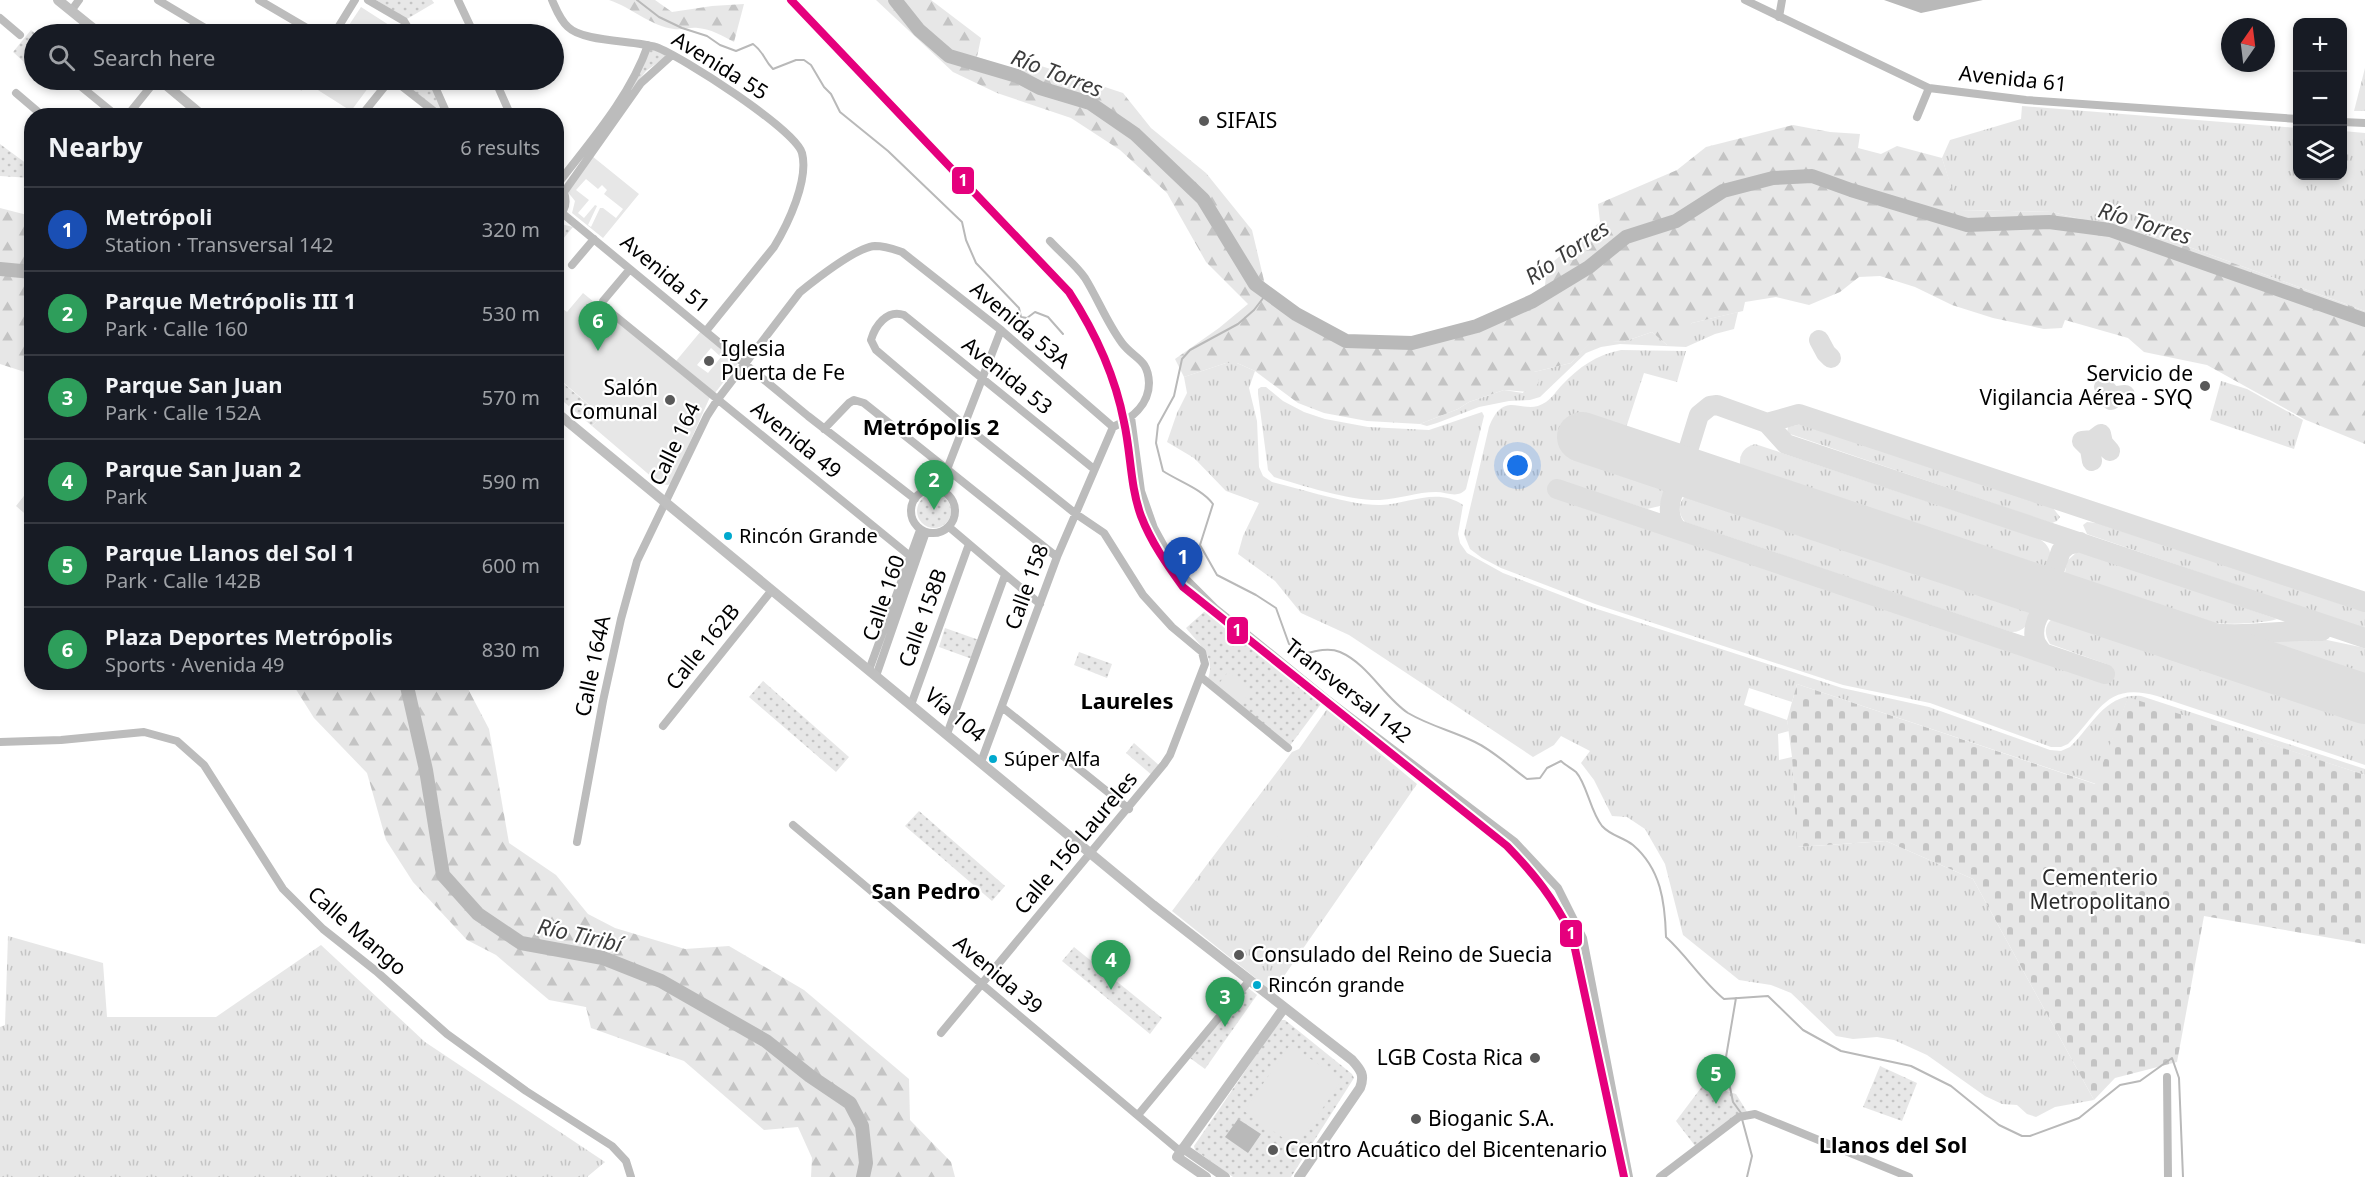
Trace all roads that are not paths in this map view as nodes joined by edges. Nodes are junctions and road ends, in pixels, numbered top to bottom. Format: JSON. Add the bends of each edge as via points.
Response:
{"nodes":[{"id":1,"x":58,"y":0,"type":"edge"},
{"id":2,"x":64,"y":0,"type":"edge"},
{"id":3,"x":158,"y":0,"type":"edge"},
{"id":4,"x":259,"y":0,"type":"edge"},
{"id":5,"x":355,"y":0,"type":"edge"},
{"id":6,"x":368,"y":0,"type":"edge"},
{"id":7,"x":458,"y":0,"type":"edge"},
{"id":8,"x":552,"y":0,"type":"edge"},
{"id":9,"x":1745,"y":0,"type":"edge"},
{"id":10,"x":1782,"y":0,"type":"edge"},
{"id":11,"x":75,"y":6,"type":"edge"},
{"id":12,"x":1779,"y":17,"type":"junction"},
{"id":13,"x":0,"y":18,"type":"edge"},
{"id":14,"x":91,"y":24,"type":"edge"},
{"id":15,"x":95,"y":24,"type":"edge"},
{"id":16,"x":198,"y":24,"type":"edge"},
{"id":17,"x":300,"y":24,"type":"edge"},
{"id":18,"x":340,"y":24,"type":"edge"},
{"id":19,"x":406,"y":24,"type":"edge"},
{"id":20,"x":469,"y":24,"type":"edge"},
{"id":21,"x":20,"y":35,"type":"dead end"},
{"id":22,"x":648,"y":45,"type":"junction"},
{"id":23,"x":672,"y":56,"type":"junction"},
{"id":24,"x":1929,"y":87,"type":"junction"},
{"id":25,"x":85,"y":90,"type":"edge"},
{"id":26,"x":148,"y":90,"type":"edge"},
{"id":27,"x":168,"y":90,"type":"edge"},
{"id":28,"x":169,"y":90,"type":"edge"},
{"id":29,"x":384,"y":90,"type":"edge"},
{"id":30,"x":405,"y":90,"type":"edge"},
{"id":31,"x":436,"y":90,"type":"edge"},
{"id":32,"x":499,"y":90,"type":"edge"},
{"id":33,"x":16,"y":93,"type":"dead end"},
{"id":34,"x":34,"y":108,"type":"edge"},
{"id":35,"x":107,"y":108,"type":"edge"},
{"id":36,"x":133,"y":108,"type":"edge"},
{"id":37,"x":189,"y":108,"type":"edge"},
{"id":38,"x":193,"y":108,"type":"edge"},
{"id":39,"x":371,"y":108,"type":"edge"},
{"id":40,"x":429,"y":108,"type":"edge"},
{"id":41,"x":444,"y":108,"type":"edge"},
{"id":42,"x":507,"y":108,"type":"edge"},
{"id":43,"x":1917,"y":117,"type":"dead end"},
{"id":44,"x":2293,"y":119,"type":"edge"},
{"id":45,"x":2347,"y":122,"type":"edge"},
{"id":46,"x":2365,"y":123,"type":"edge"},
{"id":47,"x":564,"y":181,"type":"edge"},
{"id":48,"x":564,"y":182,"type":"edge"},
{"id":49,"x":564,"y":218,"type":"edge"},
{"id":50,"x":594,"y":239,"type":"junction"},
{"id":51,"x":1050,"y":241,"type":"dead end"},
{"id":52,"x":902,"y":252,"type":"joint"},
{"id":53,"x":572,"y":266,"type":"dead end"},
{"id":54,"x":630,"y":269,"type":"junction"},
{"id":55,"x":1001,"y":330,"type":"junction"},
{"id":56,"x":706,"y":331,"type":"junction"},
{"id":57,"x":745,"y":362,"type":"junction"},
{"id":58,"x":981,"y":379,"type":"junction"},
{"id":59,"x":717,"y":399,"type":"junction"},
{"id":60,"x":564,"y":414,"type":"edge"},
{"id":61,"x":1131,"y":417,"type":"junction"},
{"id":62,"x":564,"y":418,"type":"edge"},
{"id":63,"x":963,"y":424,"type":"junction"},
{"id":64,"x":1113,"y":427,"type":"junction"},
{"id":65,"x":824,"y":429,"type":"junction"},
{"id":66,"x":946,"y":468,"type":"junction"},
{"id":67,"x":1094,"y":469,"type":"junction"},
{"id":68,"x":939,"y":490,"type":"junction"},
{"id":69,"x":915,"y":499,"type":"junction"},
{"id":70,"x":667,"y":502,"type":"junction"},
{"id":71,"x":1076,"y":514,"type":"junction"},
{"id":72,"x":949,"y":527,"type":"junction"},
{"id":73,"x":923,"y":531,"type":"junction"},
{"id":74,"x":969,"y":544,"type":"junction"},
{"id":75,"x":910,"y":556,"type":"junction"},
{"id":76,"x":1057,"y":557,"type":"junction"},
{"id":77,"x":1005,"y":575,"type":"junction"},
{"id":78,"x":772,"y":590,"type":"junction"},
{"id":79,"x":1040,"y":604,"type":"junction"},
{"id":80,"x":873,"y":673,"type":"junction"},
{"id":81,"x":1201,"y":678,"type":"junction"},
{"id":82,"x":911,"y":705,"type":"junction"},
{"id":83,"x":1002,"y":707,"type":"junction"},
{"id":84,"x":663,"y":726,"type":"dead end"},
{"id":85,"x":947,"y":734,"type":"junction"},
{"id":86,"x":0,"y":742,"type":"edge"},
{"id":87,"x":1288,"y":748,"type":"dead end"},
{"id":88,"x":981,"y":762,"type":"junction"},
{"id":89,"x":1129,"y":809,"type":"junction"},
{"id":90,"x":793,"y":825,"type":"dead end"},
{"id":91,"x":577,"y":842,"type":"dead end"},
{"id":92,"x":1090,"y":852,"type":"junction"},
{"id":93,"x":1249,"y":981,"type":"junction"},
{"id":94,"x":981,"y":985,"type":"junction"},
{"id":95,"x":1284,"y":1008,"type":"junction"},
{"id":96,"x":941,"y":1033,"type":"dead end"},
{"id":97,"x":2167,"y":1077,"type":"dead end"},
{"id":98,"x":1138,"y":1115,"type":"junction"},
{"id":99,"x":1182,"y":1150,"type":"junction"},
{"id":100,"x":631,"y":1177,"type":"edge"},
{"id":101,"x":1206,"y":1177,"type":"edge"},
{"id":102,"x":1225,"y":1177,"type":"edge"},
{"id":103,"x":1299,"y":1177,"type":"edge"},
{"id":104,"x":1629,"y":1177,"type":"edge"},
{"id":105,"x":1660,"y":1177,"type":"edge"},
{"id":106,"x":1910,"y":1177,"type":"edge"},
{"id":107,"x":2168,"y":1177,"type":"edge"}],
"edges":[{"from":1,"to":11,"type":"main road"},
{"from":2,"to":11,"type":"main road"},
{"from":3,"to":16,"type":"street"},
{"from":4,"to":17,"type":"street"},
{"from":5,"to":18,"type":"street"},
{"from":6,"to":19,"type":"street"},
{"from":7,"to":20,"type":"street"},
{"from":8,"to":22,"type":"street","name":"Avenida 55","via":[[561,19],[577,34]]},
{"from":9,"to":12,"type":"street","name":"Avenida 61"},
{"from":10,"to":12,"type":"street"},
{"from":11,"to":14,"type":"main road"},
{"from":11,"to":15,"type":"main road"},
{"from":12,"to":24,"type":"street","name":"Avenida 61"},
{"from":13,"to":21,"type":"street"},
{"from":22,"to":23,"type":"street","name":"Avenida 55"},
{"from":22,"to":47,"type":"street","via":[[626,88]]},
{"from":23,"to":48,"type":"street","via":[[641,83]]},
{"from":23,"to":56,"type":"street","name":"Avenida 55","via":[[775,122],[801,150],[803,164],[802,179],[774,247]]},
{"from":24,"to":43,"type":"street"},
{"from":24,"to":44,"type":"street","name":"Avenida 61","via":[[2026,100]]},
{"from":25,"to":35,"type":"street"},
{"from":26,"to":36,"type":"street"},
{"from":27,"to":37,"type":"main road"},
{"from":28,"to":38,"type":"main road"},
{"from":29,"to":39,"type":"street"},
{"from":30,"to":40,"type":"street"},
{"from":31,"to":41,"type":"street"},
{"from":32,"to":42,"type":"street"},
{"from":33,"to":34,"type":"street"},
{"from":45,"to":46,"type":"street"},
{"from":49,"to":50,"type":"street","name":"Avenida 51"},
{"from":50,"to":53,"type":"street"},
{"from":50,"to":54,"type":"street","name":"Avenida 51"},
{"from":51,"to":61,"type":"street","via":[[1084,277],[1121,341],[1143,361],[1148,391]]},
{"from":52,"to":55,"type":"street","name":"Avenida 53A"},
{"from":52,"to":57,"type":"street","name":"Calle 164","via":[[873,246],[860,250],[815,280],[800,292]]},
{"from":54,"to":56,"type":"street","name":"Avenida 51"},
{"from":54,"to":59,"type":"street","name":"Avenida 49","via":[[603,306]]},
{"from":55,"to":58,"type":"street"},
{"from":55,"to":64,"type":"street","name":"Avenida 53A"},
{"from":56,"to":57,"type":"street","name":"Avenida 51"},
{"from":57,"to":59,"type":"street","name":"Calle 164"},
{"from":57,"to":65,"type":"street","name":"Avenida 51"},
{"from":58,"to":63,"type":"street"},
{"from":58,"to":63,"type":"street","name":"Avenida 53","via":[[904,315],[897,313],[884,319],[874,331],[871,340],[876,350]]},
{"from":58,"to":67,"type":"street","name":"Avenida 53"},
{"from":59,"to":70,"type":"street","name":"Calle 164"},
{"from":59,"to":75,"type":"street","name":"Avenida 49"},
{"from":60,"to":70,"type":"main road","name":"Vía 104"},
{"from":61,"to":64,"type":"street"},
{"from":61,"to":104,"type":"street","name":"Transversal 142","via":[[1141,491],[1154,528],[1177,570],[1215,608],[1311,686],[1515,842],[1558,888],[1583,938]]},
{"from":62,"to":70,"type":"main road","name":"Vía 104"},
{"from":63,"to":66,"type":"street"},
{"from":63,"to":71,"type":"street"},
{"from":64,"to":67,"type":"street","name":"Calle 158"},
{"from":65,"to":66,"type":"street","via":[[849,402],[864,403]]},
{"from":65,"to":69,"type":"street","name":"Avenida 51"},
{"from":66,"to":68,"type":"street"},
{"from":66,"to":76,"type":"street"},
{"from":67,"to":71,"type":"street","name":"Calle 158"},
{"from":68,"to":69,"type":"street","via":[[925,490]]},
{"from":68,"to":72,"type":"street","via":[[953,502],[955,515]]},
{"from":69,"to":73,"type":"street","via":[[911,515]]},
{"from":70,"to":78,"type":"main road","name":"Vía 104"},
{"from":70,"to":91,"type":"street","name":"Calle 164A","via":[[637,561],[625,603]]},
{"from":71,"to":76,"type":"street","name":"Calle 158"},
{"from":71,"to":81,"type":"street","name":"Calle 156 Laureles","via":[[1104,533],[1143,595],[1202,652],[1205,664]]},
{"from":72,"to":73,"type":"street","via":[[938,533]]},
{"from":72,"to":74,"type":"street"},
{"from":73,"to":75,"type":"street","name":"Calle 160"},
{"from":73,"to":80,"type":"street","name":"Calle 160"},
{"from":74,"to":77,"type":"street"},
{"from":74,"to":82,"type":"street","name":"Calle 158B"},
{"from":75,"to":80,"type":"street","name":"Calle 160"},
{"from":76,"to":79,"type":"street","name":"Calle 158"},
{"from":77,"to":79,"type":"street"},
{"from":77,"to":85,"type":"street"},
{"from":78,"to":80,"type":"main road","name":"Vía 104"},
{"from":78,"to":84,"type":"street","name":"Calle 162B"},
{"from":79,"to":83,"type":"street","name":"Calle 158"},
{"from":80,"to":82,"type":"main road","name":"Vía 104"},
{"from":81,"to":87,"type":"street"},
{"from":81,"to":89,"type":"street","name":"Calle 156 Laureles","via":[[1170,755]]},
{"from":82,"to":85,"type":"main road","name":"Vía 104"},
{"from":83,"to":88,"type":"street","name":"Calle 158"},
{"from":83,"to":89,"type":"street"},
{"from":85,"to":88,"type":"main road","name":"Vía 104"},
{"from":86,"to":100,"type":"street","name":"Calle Mango","via":[[144,732],[177,741],[204,765],[283,889],[323,929],[447,1034],[612,1146],[626,1161]]},
{"from":88,"to":92,"type":"main road","name":"Vía 104"},
{"from":89,"to":92,"type":"street","name":"Calle 156 Laureles"},
{"from":90,"to":94,"type":"street","name":"Avenida 39"},
{"from":92,"to":93,"type":"main road","name":"Vía 104"},
{"from":92,"to":94,"type":"street","name":"Calle 156 Laureles"},
{"from":93,"to":95,"type":"main road","name":"Vía 104"},
{"from":93,"to":98,"type":"street"},
{"from":94,"to":96,"type":"street","name":"Calle 156 Laureles"},
{"from":94,"to":98,"type":"street","name":"Avenida 39"},
{"from":95,"to":99,"type":"main road"},
{"from":95,"to":103,"type":"main road","name":"Vía 104","via":[[1352,1060],[1364,1080]]},
{"from":97,"to":107,"type":"street"},
{"from":98,"to":99,"type":"street","name":"Avenida 39"},
{"from":99,"to":101,"type":"main road","via":[[1177,1157]]},
{"from":99,"to":102,"type":"main road"},
{"from":105,"to":106,"type":"street","via":[[1739,1116],[1755,1114]]}]}
